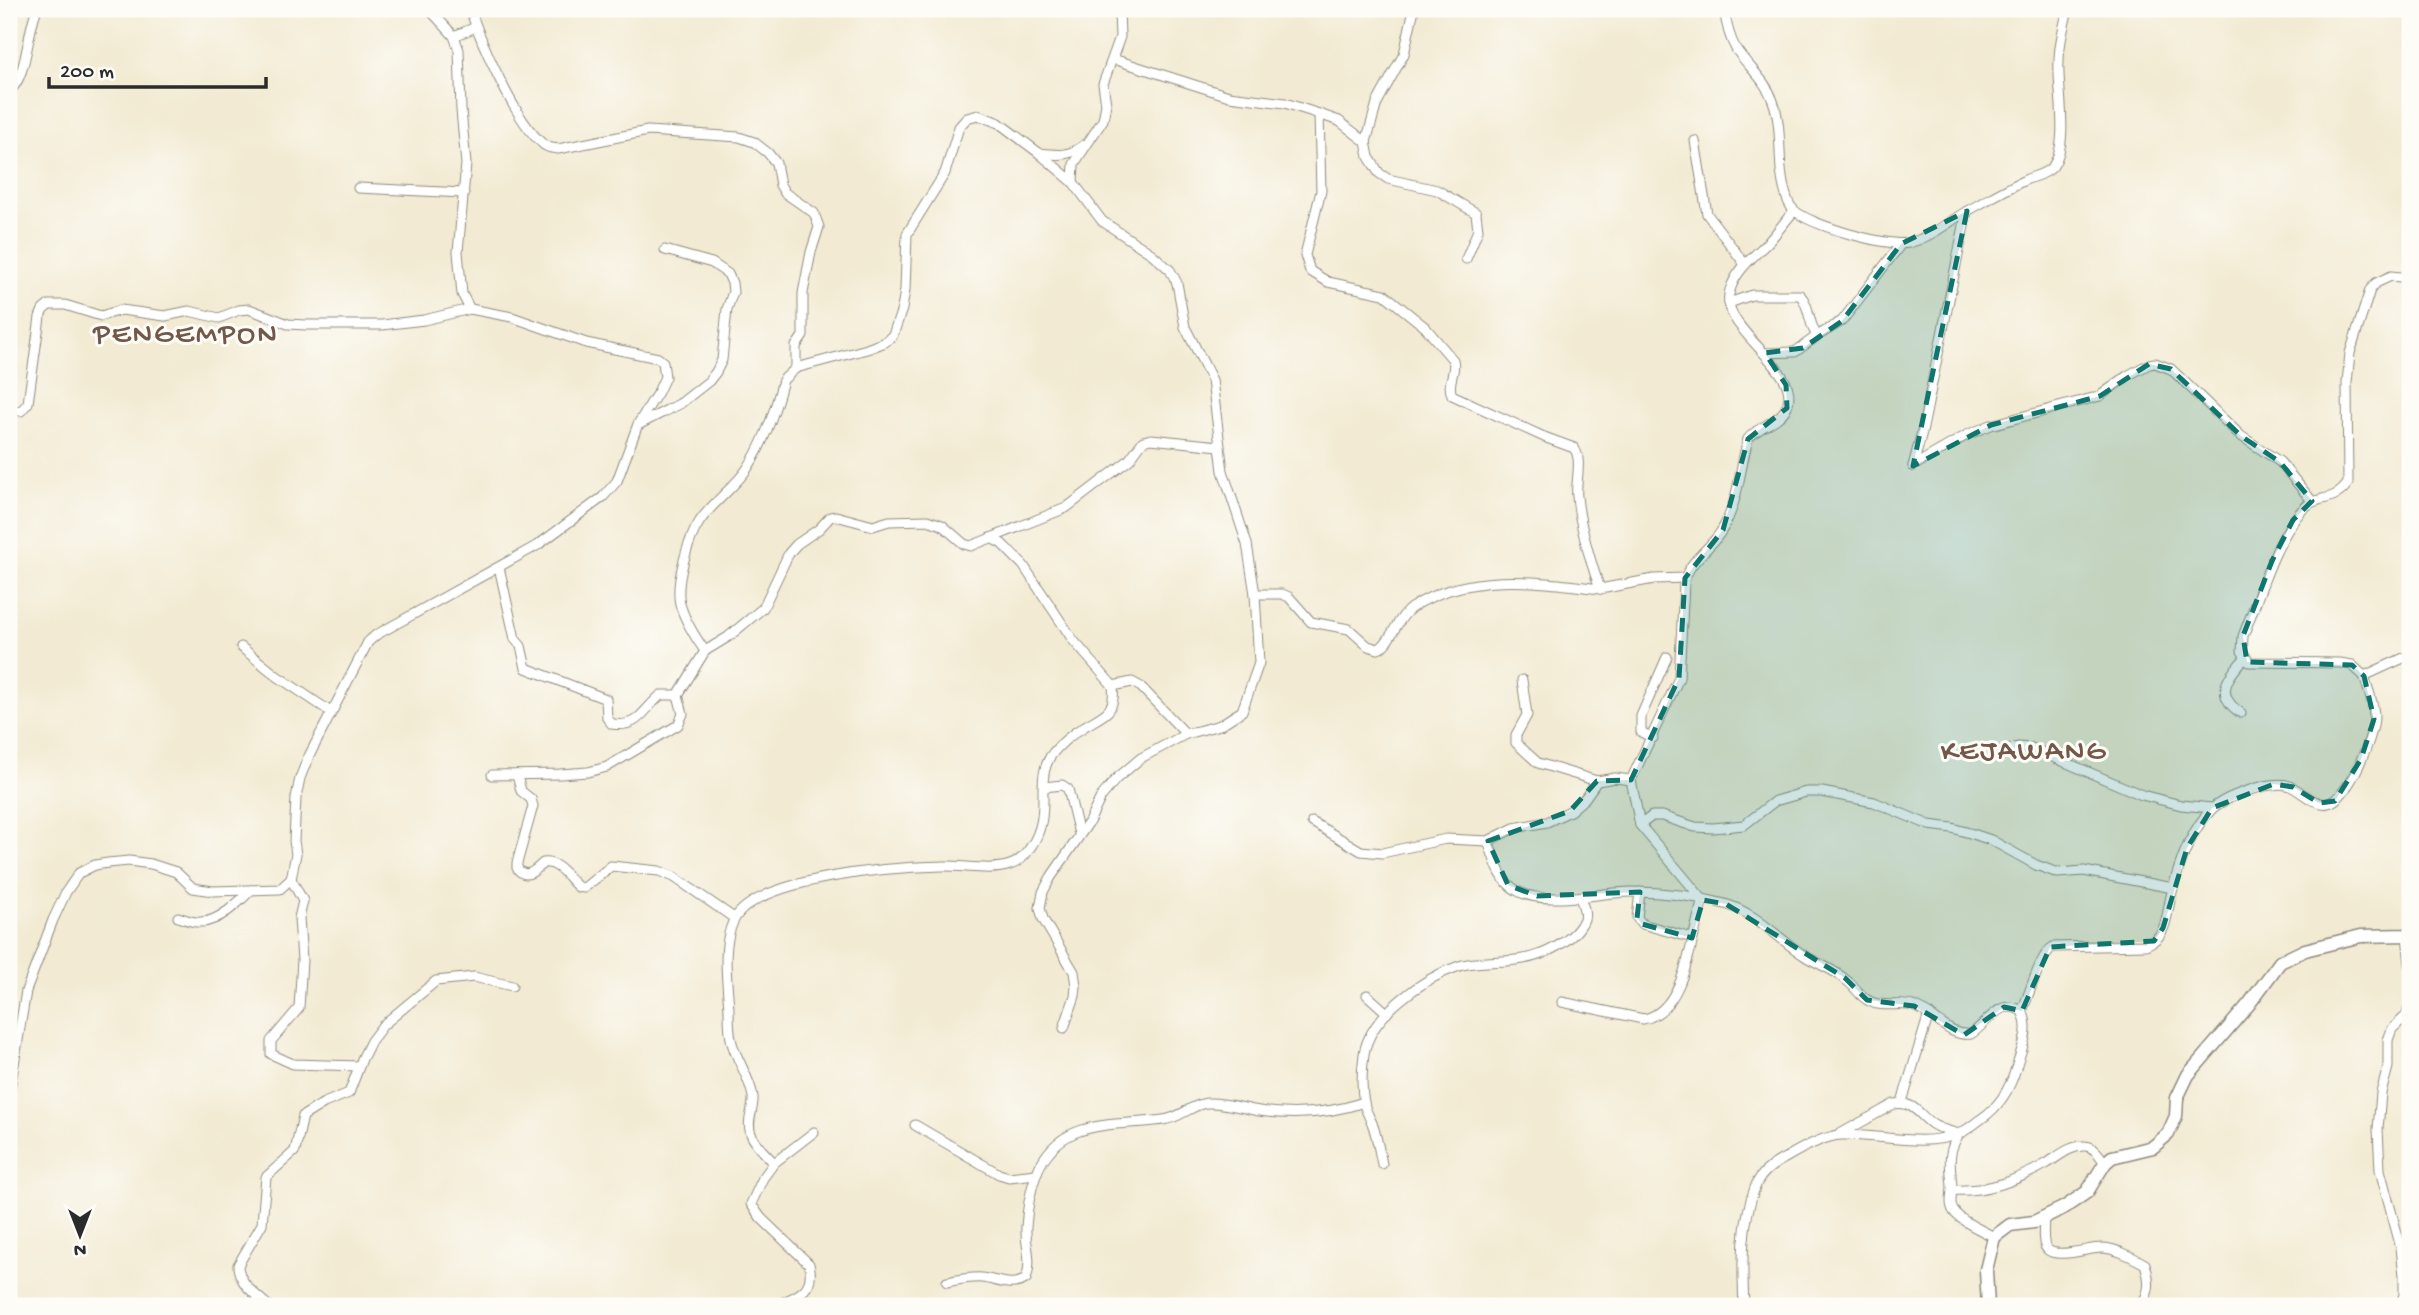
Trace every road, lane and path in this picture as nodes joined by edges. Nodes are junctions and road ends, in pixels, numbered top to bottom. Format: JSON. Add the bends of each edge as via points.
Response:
{"nodes":[{"id":1,"x":37,"y":9,"type":"edge"},
{"id":2,"x":429,"y":9,"type":"edge"},
{"id":3,"x":470,"y":9,"type":"edge"},
{"id":4,"x":1119,"y":9,"type":"edge"},
{"id":5,"x":1414,"y":9,"type":"edge"},
{"id":6,"x":1724,"y":9,"type":"edge"},
{"id":7,"x":2068,"y":9,"type":"edge"},
{"id":8,"x":476,"y":27,"type":"junction"},
{"id":9,"x":454,"y":36,"type":"junction"},
{"id":10,"x":1113,"y":59,"type":"junction"},
{"id":11,"x":9,"y":91,"type":"edge"},
{"id":12,"x":1318,"y":114,"type":"junction"},
{"id":13,"x":1090,"y":139,"type":"junction"},
{"id":14,"x":1695,"y":141,"type":"dead end"},
{"id":15,"x":1366,"y":142,"type":"junction"},
{"id":16,"x":1039,"y":153,"type":"junction"},
{"id":17,"x":1073,"y":182,"type":"junction"},
{"id":18,"x":358,"y":188,"type":"dead end"},
{"id":19,"x":464,"y":192,"type":"junction"},
{"id":20,"x":1794,"y":211,"type":"junction"},
{"id":21,"x":1967,"y":211,"type":"junction"},
{"id":22,"x":1901,"y":244,"type":"junction"},
{"id":23,"x":665,"y":250,"type":"dead end"},
{"id":24,"x":1466,"y":259,"type":"dead end"},
{"id":25,"x":1744,"y":263,"type":"junction"},
{"id":26,"x":2410,"y":278,"type":"edge"},
{"id":27,"x":1729,"y":303,"type":"junction"},
{"id":28,"x":470,"y":309,"type":"junction"},
{"id":29,"x":1817,"y":336,"type":"junction"},
{"id":30,"x":1765,"y":352,"type":"junction"},
{"id":31,"x":796,"y":368,"type":"junction"},
{"id":32,"x":9,"y":410,"type":"edge"},
{"id":33,"x":638,"y":424,"type":"junction"},
{"id":34,"x":1219,"y":446,"type":"junction"},
{"id":35,"x":2312,"y":501,"type":"junction"},
{"id":36,"x":990,"y":538,"type":"junction"},
{"id":37,"x":499,"y":567,"type":"junction"},
{"id":38,"x":1685,"y":578,"type":"junction"},
{"id":39,"x":1600,"y":589,"type":"junction"},
{"id":40,"x":1255,"y":594,"type":"junction"},
{"id":41,"x":241,"y":647,"type":"dead end"},
{"id":42,"x":705,"y":651,"type":"junction"},
{"id":43,"x":2410,"y":654,"type":"edge"},
{"id":44,"x":1667,"y":657,"type":"dead end"},
{"id":45,"x":2245,"y":658,"type":"junction"},
{"id":46,"x":2364,"y":676,"type":"junction"},
{"id":47,"x":1522,"y":680,"type":"dead end"},
{"id":48,"x":1113,"y":686,"type":"junction"},
{"id":49,"x":678,"y":695,"type":"junction"},
{"id":50,"x":331,"y":712,"type":"junction"},
{"id":51,"x":2241,"y":713,"type":"dead end"},
{"id":52,"x":1186,"y":734,"type":"junction"},
{"id":53,"x":1653,"y":738,"type":"junction"},
{"id":54,"x":1994,"y":754,"type":"dead end"},
{"id":55,"x":492,"y":775,"type":"dead end"},
{"id":56,"x":517,"y":775,"type":"junction"},
{"id":57,"x":1631,"y":780,"type":"junction"},
{"id":58,"x":1597,"y":781,"type":"junction"},
{"id":59,"x":1044,"y":787,"type":"junction"},
{"id":60,"x":2212,"y":808,"type":"junction"},
{"id":61,"x":1312,"y":822,"type":"dead end"},
{"id":62,"x":1640,"y":825,"type":"junction"},
{"id":63,"x":1079,"y":834,"type":"junction"},
{"id":64,"x":1488,"y":841,"type":"junction"},
{"id":65,"x":291,"y":879,"type":"junction"},
{"id":66,"x":2173,"y":888,"type":"junction"},
{"id":67,"x":251,"y":890,"type":"junction"},
{"id":68,"x":1640,"y":892,"type":"junction"},
{"id":69,"x":1580,"y":898,"type":"junction"},
{"id":70,"x":1703,"y":900,"type":"junction"},
{"id":71,"x":178,"y":917,"type":"dead end"},
{"id":72,"x":734,"y":918,"type":"junction"},
{"id":73,"x":2409,"y":934,"type":"edge"},
{"id":74,"x":1692,"y":938,"type":"junction"},
{"id":75,"x":2410,"y":965,"type":"edge"},
{"id":76,"x":512,"y":986,"type":"dead end"},
{"id":77,"x":1367,"y":995,"type":"dead end"},
{"id":78,"x":2410,"y":1000,"type":"edge"},
{"id":79,"x":1562,"y":1002,"type":"dead end"},
{"id":80,"x":2022,"y":1012,"type":"junction"},
{"id":81,"x":1387,"y":1013,"type":"junction"},
{"id":82,"x":1929,"y":1014,"type":"junction"},
{"id":83,"x":1064,"y":1028,"type":"dead end"},
{"id":84,"x":359,"y":1066,"type":"junction"},
{"id":85,"x":9,"y":1095,"type":"edge"},
{"id":86,"x":1364,"y":1102,"type":"junction"},
{"id":87,"x":1902,"y":1102,"type":"junction"},
{"id":88,"x":915,"y":1125,"type":"dead end"},
{"id":89,"x":814,"y":1132,"type":"dead end"},
{"id":90,"x":1959,"y":1134,"type":"junction"},
{"id":91,"x":1839,"y":1135,"type":"junction"},
{"id":92,"x":774,"y":1163,"type":"junction"},
{"id":93,"x":2105,"y":1163,"type":"junction"},
{"id":94,"x":1382,"y":1164,"type":"dead end"},
{"id":95,"x":1036,"y":1174,"type":"junction"},
{"id":96,"x":1952,"y":1190,"type":"junction"},
{"id":97,"x":2044,"y":1218,"type":"junction"},
{"id":98,"x":1994,"y":1237,"type":"junction"},
{"id":99,"x":947,"y":1282,"type":"dead end"},
{"id":100,"x":2407,"y":1294,"type":"edge"},
{"id":101,"x":269,"y":1306,"type":"edge"},
{"id":102,"x":774,"y":1306,"type":"edge"},
{"id":103,"x":1744,"y":1306,"type":"edge"},
{"id":104,"x":1988,"y":1306,"type":"edge"},
{"id":105,"x":2140,"y":1306,"type":"edge"},
{"id":106,"x":2401,"y":1306,"type":"edge"}],
"edges":[{"from":1,"to":11,"type":"street","via":[[18,82]]},
{"from":2,"to":9,"type":"street"},
{"from":3,"to":8,"type":"street"},
{"from":4,"to":10,"type":"street","via":[[1120,37]]},
{"from":5,"to":15,"type":"street","via":[[1404,54],[1377,103]]},
{"from":6,"to":20,"type":"street","via":[[1737,50],[1772,98],[1786,196]]},
{"from":7,"to":21,"type":"street","via":[[2059,60],[2060,145],[2053,165]]},
{"from":8,"to":9,"type":"street"},
{"from":8,"to":31,"type":"street","via":[[527,127],[549,148],[648,131],[739,137],[768,153],[785,193],[814,213],[819,227],[803,292],[803,335],[796,346]]},
{"from":9,"to":19,"type":"street","via":[[461,68]]},
{"from":10,"to":12,"type":"street","via":[[1229,96],[1285,103]]},
{"from":10,"to":13,"type":"street","via":[[1103,84],[1104,120]]},
{"from":12,"to":15,"type":"street","via":[[1339,121]]},
{"from":12,"to":39,"type":"street","via":[[1321,191],[1305,255],[1310,271],[1328,282],[1384,294],[1425,327],[1455,367],[1449,388],[1452,395],[1574,448],[1579,513]]},
{"from":13,"to":16,"type":"street","via":[[1071,154]]},
{"from":13,"to":17,"type":"street","via":[[1072,168]]},
{"from":14,"to":25,"type":"street","via":[[1707,214]]},
{"from":15,"to":24,"type":"street","via":[[1369,158],[1388,179],[1437,190],[1476,213],[1478,230]]},
{"from":16,"to":17,"type":"street"},
{"from":16,"to":31,"type":"street","via":[[999,123],[978,115],[967,118],[959,127],[945,173],[907,234],[905,290],[894,335],[867,349]]},
{"from":17,"to":34,"type":"street","via":[[1102,221],[1152,254],[1177,283],[1185,327],[1212,380]]},
{"from":18,"to":19,"type":"street"},
{"from":19,"to":28,"type":"street","via":[[458,252],[462,294]]},
{"from":20,"to":22,"type":"street","via":[[1831,229]]},
{"from":20,"to":25,"type":"street"},
{"from":21,"to":22,"type":"street","via":[[1931,233]]},
{"from":21,"to":35,"type":"street","via":[[1913,466],[1991,425],[2100,396],[2155,363],[2171,369],[2241,436],[2280,462]]},
{"from":22,"to":29,"type":"street","via":[[1842,321]]},
{"from":23,"to":33,"type":"street","via":[[712,262],[727,274],[733,292],[722,360],[709,382]]},
{"from":25,"to":27,"type":"street","via":[[1729,291]]},
{"from":26,"to":35,"type":"street","via":[[2382,278],[2370,290],[2350,353],[2348,483],[2336,496]]},
{"from":27,"to":29,"type":"street","via":[[1752,295],[1800,295]]},
{"from":27,"to":30,"type":"street","via":[[1732,317]]},
{"from":28,"to":32,"type":"street","via":[[382,325],[306,325],[288,324],[249,309],[219,318],[189,311],[165,316],[121,310],[101,316],[65,304],[49,305],[40,317],[29,404],[21,411]]},
{"from":28,"to":33,"type":"street","via":[[512,317],[586,343],[658,358],[665,377]]},
{"from":29,"to":30,"type":"street","via":[[1795,352]]},
{"from":30,"to":38,"type":"street","via":[[1786,385],[1787,408],[1748,439],[1730,515]]},
{"from":31,"to":42,"type":"street","via":[[783,380],[756,455],[700,521],[691,540],[684,562],[681,604]]},
{"from":33,"to":37,"type":"street","via":[[617,481],[603,497],[538,545]]},
{"from":34,"to":36,"type":"street","via":[[1143,441],[1129,460],[1066,508]]},
{"from":34,"to":40,"type":"street","via":[[1247,544]]},
{"from":35,"to":45,"type":"street","via":[[2283,537],[2243,636]]},
{"from":36,"to":42,"type":"street","via":[[971,546],[928,520],[873,526],[830,517],[789,553],[763,608]]},
{"from":36,"to":48,"type":"street","via":[[1023,565],[1073,640]]},
{"from":37,"to":49,"type":"street","via":[[526,668],[606,699],[612,724],[625,724],[645,714],[661,695]]},
{"from":37,"to":50,"type":"street","via":[[376,635]]},
{"from":38,"to":39,"type":"street"},
{"from":38,"to":53,"type":"street","via":[[1679,678]]},
{"from":39,"to":40,"type":"street","via":[[1515,581],[1453,588],[1406,611],[1378,649],[1349,629],[1311,622],[1289,597]]},
{"from":40,"to":52,"type":"street","via":[[1259,663],[1242,711],[1220,725]]},
{"from":41,"to":50,"type":"street"},
{"from":42,"to":49,"type":"street"},
{"from":43,"to":46,"type":"street"},
{"from":44,"to":53,"type":"street","via":[[1641,716],[1641,732]]},
{"from":45,"to":46,"type":"street","via":[[2249,663],[2340,663],[2352,665]]},
{"from":45,"to":51,"type":"street","via":[[2226,683],[2227,699]]},
{"from":46,"to":60,"type":"street","via":[[2373,708],[2371,735],[2340,797],[2319,803],[2292,787],[2274,784]]},
{"from":47,"to":58,"type":"street","via":[[1527,715],[1516,735],[1517,743],[1538,763]]},
{"from":48,"to":52,"type":"street","via":[[1132,682],[1141,687]]},
{"from":48,"to":59,"type":"street","via":[[1109,710],[1079,729],[1051,756]]},
{"from":49,"to":56,"type":"street","via":[[683,714],[678,725],[622,760],[588,772]]},
{"from":50,"to":65,"type":"street","via":[[300,778]]},
{"from":52,"to":63,"type":"street","via":[[1141,758],[1116,779]]},
{"from":53,"to":57,"type":"street"},
{"from":54,"to":60,"type":"street","via":[[2032,748],[2142,795]]},
{"from":55,"to":56,"type":"street"},
{"from":56,"to":72,"type":"street","via":[[521,791],[533,806],[517,863],[522,873],[550,862],[584,888],[611,866],[659,871]]},
{"from":57,"to":58,"type":"street"},
{"from":57,"to":62,"type":"street"},
{"from":58,"to":64,"type":"street","via":[[1570,811]]},
{"from":59,"to":63,"type":"street","via":[[1068,789]]},
{"from":59,"to":72,"type":"street","via":[[1040,831],[1025,856],[1009,866],[842,873],[753,900]]},
{"from":60,"to":66,"type":"street","via":[[2187,848]]},
{"from":61,"to":64,"type":"street","via":[[1361,851],[1382,853],[1446,839]]},
{"from":62,"to":66,"type":"street","via":[[1652,816],[1662,816],[1695,827],[1744,825],[1775,801],[1822,792],[1874,803],[1929,825],[1991,840],[2058,873],[2084,871]]},
{"from":62,"to":70,"type":"street"},
{"from":63,"to":83,"type":"street","via":[[1043,892],[1040,908],[1074,972],[1076,996]]},
{"from":64,"to":69,"type":"street","via":[[1499,873],[1519,893]]},
{"from":65,"to":67,"type":"street","via":[[279,889]]},
{"from":65,"to":84,"type":"street","via":[[303,901],[299,1008],[271,1041],[271,1054],[297,1065]]},
{"from":66,"to":80,"type":"street","via":[[2164,928],[2146,945],[2048,949]]},
{"from":67,"to":71,"type":"street","via":[[208,921]]},
{"from":67,"to":85,"type":"street","via":[[202,891],[167,867],[140,862],[95,865],[79,873],[53,920],[26,990]]},
{"from":68,"to":69,"type":"street"},
{"from":68,"to":70,"type":"street"},
{"from":68,"to":74,"type":"street","via":[[1637,919]]},
{"from":69,"to":81,"type":"street","via":[[1584,918],[1574,933],[1553,948],[1522,960],[1461,966],[1438,975]]},
{"from":70,"to":74,"type":"street"},
{"from":70,"to":82,"type":"street","via":[[1742,910],[1765,924],[1802,954],[1845,978],[1867,1000],[1914,1006]]},
{"from":72,"to":92,"type":"street","via":[[727,951],[729,1031],[753,1096],[751,1135]]},
{"from":73,"to":75,"type":"street"},
{"from":73,"to":93,"type":"street","via":[[2361,936],[2305,950],[2280,962],[2188,1075],[2168,1134],[2153,1147]]},
{"from":74,"to":79,"type":"street","via":[[1678,988],[1655,1017],[1643,1019]]},
{"from":76,"to":84,"type":"street","via":[[474,976],[436,981],[383,1025]]},
{"from":77,"to":81,"type":"street"},
{"from":78,"to":100,"type":"street","via":[[2407,1015],[2388,1040],[2378,1129],[2380,1170],[2401,1248]]},
{"from":80,"to":82,"type":"street","via":[[2004,1007],[1977,1031],[1964,1035]]},
{"from":80,"to":90,"type":"street","via":[[2025,1040],[2011,1085],[1986,1116]]},
{"from":81,"to":86,"type":"street","via":[[1364,1053]]},
{"from":82,"to":87,"type":"street"},
{"from":84,"to":101,"type":"street","via":[[349,1093],[303,1116],[295,1151],[266,1177],[262,1224],[237,1270]]},
{"from":86,"to":94,"type":"street"},
{"from":86,"to":95,"type":"street","via":[[1307,1114],[1206,1103],[1162,1121],[1085,1127],[1052,1149]]},
{"from":87,"to":90,"type":"street","via":[[1911,1104],[1942,1130]]},
{"from":87,"to":91,"type":"street"},
{"from":88,"to":95,"type":"street","via":[[999,1174]]},
{"from":89,"to":92,"type":"street"},
{"from":90,"to":91,"type":"street","via":[[1938,1139]]},
{"from":90,"to":96,"type":"street","via":[[1949,1165]]},
{"from":91,"to":103,"type":"street","via":[[1777,1162],[1757,1182],[1745,1241]]},
{"from":92,"to":102,"type":"street","via":[[752,1206],[809,1264],[811,1273],[805,1290]]},
{"from":93,"to":96,"type":"street","via":[[2091,1147],[2083,1145],[1998,1186]]},
{"from":93,"to":97,"type":"street","via":[[2087,1192]]},
{"from":95,"to":99,"type":"street","via":[[1026,1228],[1030,1261],[1026,1279],[1018,1284],[982,1279]]},
{"from":96,"to":98,"type":"street","via":[[1952,1209],[1957,1216]]},
{"from":97,"to":98,"type":"street","via":[[2010,1225]]},
{"from":97,"to":105,"type":"street","via":[[2048,1250],[2101,1247],[2145,1264],[2149,1285]]},
{"from":98,"to":104,"type":"street","via":[[1986,1270]]},
{"from":100,"to":106,"type":"street"}]}
